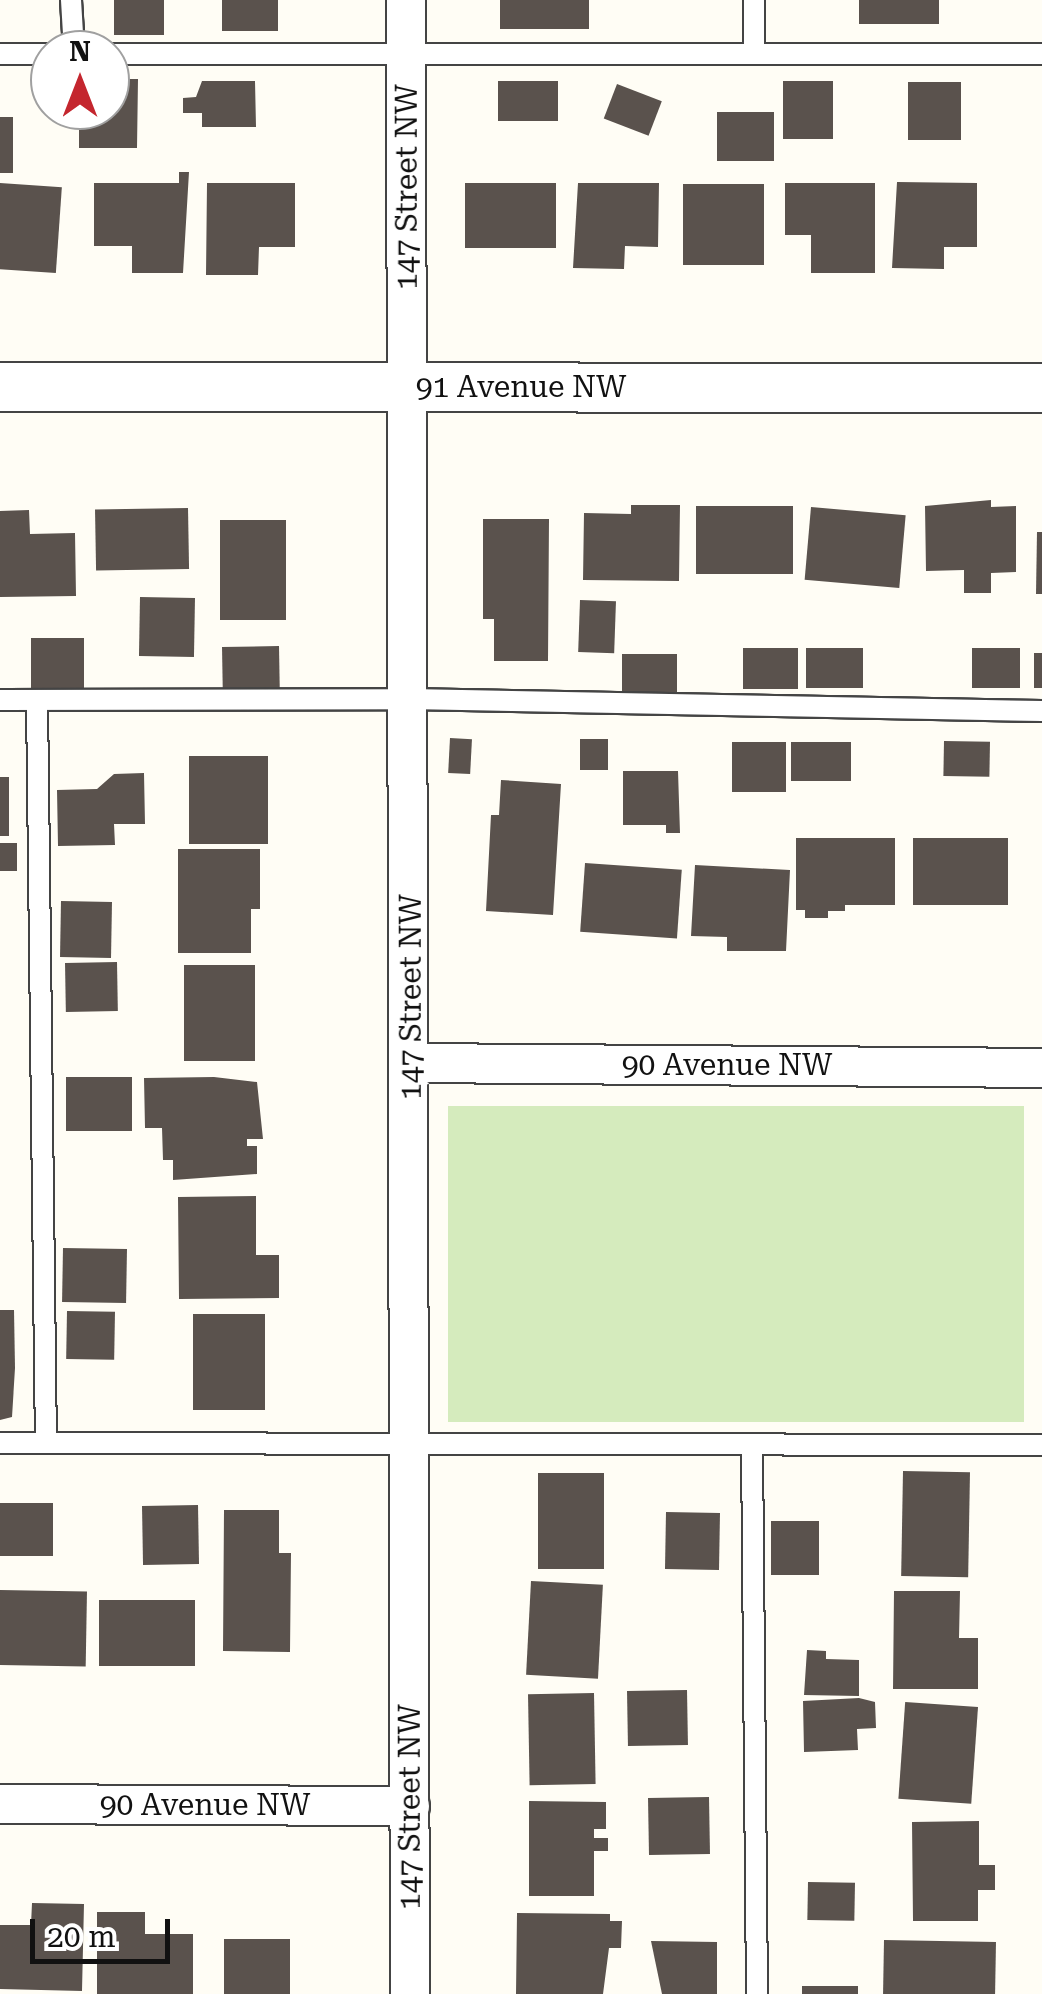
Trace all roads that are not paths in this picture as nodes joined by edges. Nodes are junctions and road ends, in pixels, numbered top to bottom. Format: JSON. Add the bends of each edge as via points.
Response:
{"nodes":[{"id":1,"x":71,"y":0,"type":"edge"},
{"id":2,"x":406,"y":0,"type":"edge"},
{"id":3,"x":754,"y":0,"type":"edge"},
{"id":4,"x":73,"y":30,"type":"edge"},
{"id":5,"x":0,"y":54,"type":"edge"},
{"id":6,"x":30,"y":54,"type":"edge"},
{"id":7,"x":130,"y":54,"type":"edge"},
{"id":8,"x":406,"y":54,"type":"junction"},
{"id":9,"x":754,"y":54,"type":"junction"},
{"id":10,"x":1042,"y":54,"type":"edge"},
{"id":11,"x":407,"y":387,"type":"junction"},
{"id":12,"x":0,"y":388,"type":"edge"},
{"id":13,"x":1042,"y":388,"type":"edge"},
{"id":14,"x":409,"y":699,"type":"junction"},
{"id":15,"x":0,"y":700,"type":"edge"},
{"id":16,"x":36,"y":700,"type":"junction"},
{"id":17,"x":1042,"y":711,"type":"edge"},
{"id":18,"x":412,"y":1063,"type":"junction"},
{"id":19,"x":1042,"y":1068,"type":"edge"},
{"id":20,"x":410,"y":1443,"type":"junction"},
{"id":21,"x":0,"y":1444,"type":"edge"},
{"id":22,"x":46,"y":1444,"type":"junction"},
{"id":23,"x":752,"y":1445,"type":"junction"},
{"id":24,"x":1042,"y":1445,"type":"edge"},
{"id":25,"x":0,"y":1804,"type":"edge"},
{"id":26,"x":410,"y":1806,"type":"junction"},
{"id":27,"x":410,"y":1994,"type":"edge"},
{"id":28,"x":756,"y":1994,"type":"edge"}],
"edges":[{"from":1,"to":4,"type":"lane"},
{"from":2,"to":8,"type":"street","name":"147 Street NW"},
{"from":3,"to":9,"type":"lane"},
{"from":5,"to":6,"type":"lane"},
{"from":7,"to":8,"type":"lane"},
{"from":8,"to":9,"type":"lane"},
{"from":8,"to":11,"type":"street","name":"147 Street NW"},
{"from":9,"to":10,"type":"lane"},
{"from":11,"to":12,"type":"street","name":"91 Avenue NW"},
{"from":11,"to":13,"type":"street","name":"91 Avenue NW"},
{"from":11,"to":14,"type":"street","name":"147 Street NW"},
{"from":14,"to":16,"type":"lane"},
{"from":14,"to":17,"type":"lane"},
{"from":14,"to":18,"type":"street","name":"147 Street NW"},
{"from":15,"to":16,"type":"lane"},
{"from":16,"to":22,"type":"lane"},
{"from":18,"to":19,"type":"street","name":"90 Avenue NW"},
{"from":18,"to":20,"type":"street","name":"147 Street NW"},
{"from":20,"to":22,"type":"lane"},
{"from":20,"to":23,"type":"lane"},
{"from":20,"to":26,"type":"street","name":"147 Street NW"},
{"from":21,"to":22,"type":"lane"},
{"from":23,"to":24,"type":"lane"},
{"from":23,"to":28,"type":"lane"},
{"from":25,"to":26,"type":"street","name":"90 Avenue NW"},
{"from":26,"to":27,"type":"street","name":"147 Street NW"}]}
